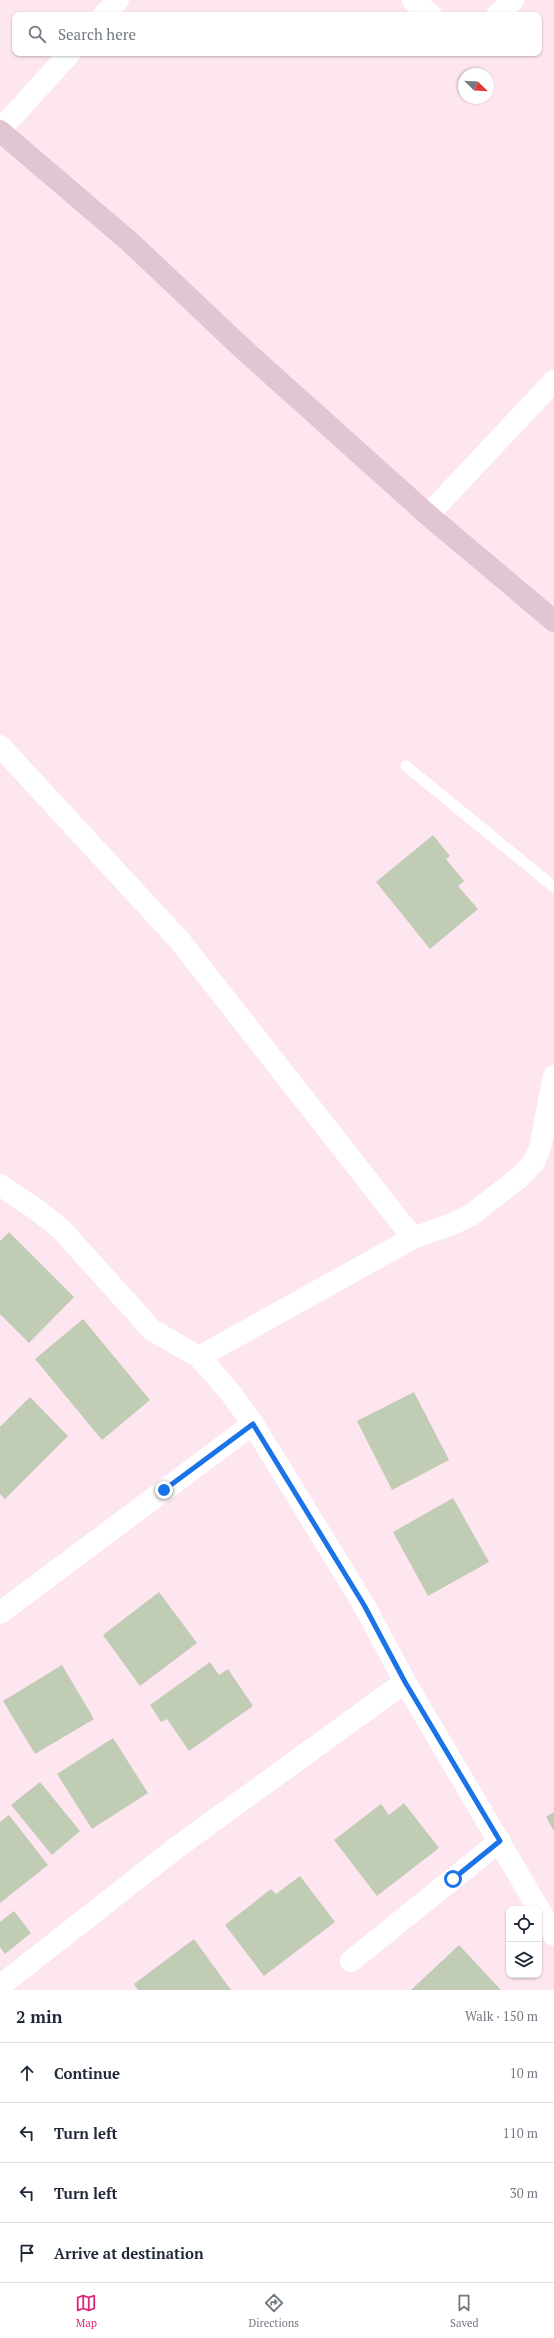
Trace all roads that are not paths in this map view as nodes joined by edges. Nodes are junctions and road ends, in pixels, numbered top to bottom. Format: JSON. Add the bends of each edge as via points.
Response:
{"nodes":[{"id":1,"x":118,"y":0,"type":"edge"},
{"id":2,"x":413,"y":0,"type":"edge"},
{"id":3,"x":513,"y":0,"type":"edge"},
{"id":4,"x":107,"y":12,"type":"edge"},
{"id":5,"x":427,"y":12,"type":"edge"},
{"id":6,"x":500,"y":12,"type":"edge"},
{"id":7,"x":67,"y":56,"type":"edge"},
{"id":8,"x":0,"y":130,"type":"edge"},
{"id":9,"x":554,"y":381,"type":"edge"},
{"id":10,"x":428,"y":515,"type":"junction"},
{"id":11,"x":554,"y":622,"type":"edge"},
{"id":12,"x":0,"y":746,"type":"edge"},
{"id":13,"x":406,"y":766,"type":"dead end"},
{"id":14,"x":554,"y":887,"type":"edge"},
{"id":15,"x":554,"y":1076,"type":"edge"},
{"id":16,"x":0,"y":1185,"type":"edge"},
{"id":17,"x":413,"y":1238,"type":"junction"},
{"id":18,"x":199,"y":1358,"type":"junction"},
{"id":19,"x":253,"y":1424,"type":"junction"},
{"id":20,"x":0,"y":1613,"type":"edge"},
{"id":21,"x":405,"y":1682,"type":"junction"},
{"id":22,"x":500,"y":1841,"type":"junction"},
{"id":23,"x":554,"y":1935,"type":"edge"},
{"id":24,"x":351,"y":1961,"type":"dead end"},
{"id":25,"x":0,"y":1986,"type":"edge"}],
"edges":[{"from":1,"to":4,"type":"street"},
{"from":2,"to":5,"type":"street"},
{"from":3,"to":6,"type":"street"},
{"from":7,"to":8,"type":"street"},
{"from":8,"to":10,"type":"main road","via":[[130,242],[241,347]]},
{"from":9,"to":10,"type":"street"},
{"from":10,"to":11,"type":"main road"},
{"from":12,"to":17,"type":"street","via":[[180,941]]},
{"from":13,"to":14,"type":"lane"},
{"from":15,"to":17,"type":"street","via":[[540,1148],[534,1162],[521,1176],[471,1215]]},
{"from":16,"to":18,"type":"street","via":[[60,1228],[152,1330]]},
{"from":17,"to":18,"type":"street"},
{"from":18,"to":19,"type":"street","via":[[230,1392]]},
{"from":19,"to":20,"type":"street"},
{"from":19,"to":21,"type":"street","via":[[364,1605]]},
{"from":21,"to":22,"type":"street"},
{"from":21,"to":25,"type":"street","via":[[176,1848]]},
{"from":22,"to":23,"type":"street"},
{"from":22,"to":24,"type":"street"}]}
